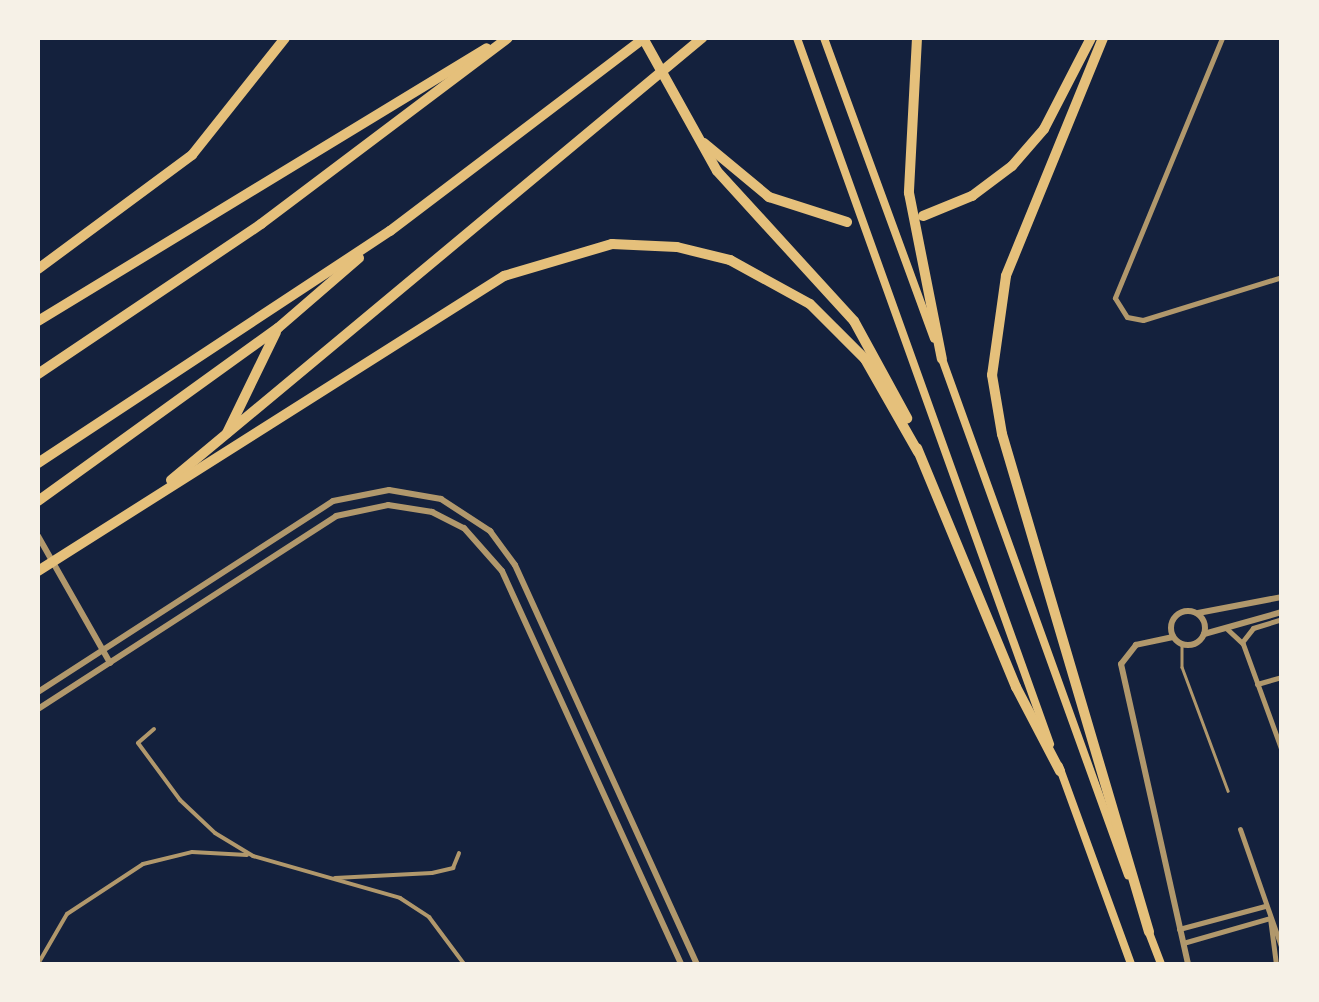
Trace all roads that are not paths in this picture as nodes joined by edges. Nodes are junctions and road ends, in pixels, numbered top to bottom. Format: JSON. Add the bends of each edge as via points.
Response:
{"nodes":[{"id":1,"x":285,"y":38,"type":"edge"},
{"id":2,"x":507,"y":38,"type":"edge"},
{"id":3,"x":643,"y":38,"type":"edge"},
{"id":4,"x":702,"y":38,"type":"edge"},
{"id":5,"x":797,"y":38,"type":"edge"},
{"id":6,"x":824,"y":38,"type":"edge"},
{"id":7,"x":917,"y":38,"type":"edge"},
{"id":8,"x":1091,"y":38,"type":"edge"},
{"id":9,"x":1104,"y":38,"type":"edge"},
{"id":10,"x":1222,"y":38,"type":"edge"},
{"id":11,"x":693,"y":132,"type":"junction"},
{"id":12,"x":923,"y":216,"type":"dead end"},
{"id":13,"x":847,"y":222,"type":"dead end"},
{"id":14,"x":390,"y":230,"type":"junction"},
{"id":15,"x":38,"y":270,"type":"edge"},
{"id":16,"x":1282,"y":276,"type":"edge"},
{"id":17,"x":38,"y":321,"type":"edge"},
{"id":18,"x":278,"y":328,"type":"junction"},
{"id":19,"x":942,"y":358,"type":"junction"},
{"id":20,"x":38,"y":374,"type":"edge"},
{"id":21,"x":224,"y":439,"type":"junction"},
{"id":22,"x":918,"y":452,"type":"junction"},
{"id":23,"x":38,"y":464,"type":"edge"},
{"id":24,"x":38,"y":502,"type":"edge"},
{"id":25,"x":122,"y":517,"type":"junction"},
{"id":26,"x":38,"y":536,"type":"edge"},
{"id":27,"x":52,"y":562,"type":"junction"},
{"id":28,"x":38,"y":570,"type":"edge"},
{"id":29,"x":1282,"y":596,"type":"edge"},
{"id":30,"x":1198,"y":614,"type":"junction"},
{"id":31,"x":1282,"y":615,"type":"edge"},
{"id":32,"x":1225,"y":628,"type":"junction"},
{"id":33,"x":1204,"y":634,"type":"junction"},
{"id":34,"x":1173,"y":637,"type":"junction"},
{"id":35,"x":1182,"y":644,"type":"junction"},
{"id":36,"x":1242,"y":644,"type":"junction"},
{"id":37,"x":102,"y":652,"type":"junction"},
{"id":38,"x":110,"y":663,"type":"junction"},
{"id":39,"x":1282,"y":677,"type":"edge"},
{"id":40,"x":1256,"y":684,"type":"junction"},
{"id":41,"x":38,"y":692,"type":"edge"},
{"id":42,"x":38,"y":709,"type":"edge"},
{"id":43,"x":154,"y":728,"type":"dead end"},
{"id":44,"x":1282,"y":750,"type":"edge"},
{"id":45,"x":1060,"y":771,"type":"junction"},
{"id":46,"x":1228,"y":791,"type":"dead end"},
{"id":47,"x":1240,"y":829,"type":"dead end"},
{"id":48,"x":460,"y":853,"type":"dead end"},
{"id":49,"x":253,"y":856,"type":"junction"},
{"id":50,"x":327,"y":878,"type":"junction"},
{"id":51,"x":1265,"y":906,"type":"junction"},
{"id":52,"x":1270,"y":918,"type":"junction"},
{"id":53,"x":1178,"y":929,"type":"junction"},
{"id":54,"x":1149,"y":932,"type":"junction"},
{"id":55,"x":1181,"y":944,"type":"junction"},
{"id":56,"x":1282,"y":949,"type":"edge"},
{"id":57,"x":38,"y":964,"type":"edge"},
{"id":58,"x":464,"y":964,"type":"edge"},
{"id":59,"x":681,"y":964,"type":"edge"},
{"id":60,"x":698,"y":964,"type":"edge"},
{"id":61,"x":1131,"y":964,"type":"edge"},
{"id":62,"x":1161,"y":964,"type":"edge"},
{"id":63,"x":1188,"y":964,"type":"edge"},
{"id":64,"x":1276,"y":964,"type":"edge"}],
"edges":[{"from":1,"to":15,"type":"highway","via":[[192,155]]},
{"from":2,"to":17,"type":"highway"},
{"from":2,"to":20,"type":"highway","via":[[261,224]]},
{"from":3,"to":11,"type":"highway"},
{"from":3,"to":14,"type":"highway"},
{"from":4,"to":21,"type":"highway"},
{"from":5,"to":45,"type":"main road"},
{"from":6,"to":19,"type":"main road"},
{"from":7,"to":19,"type":"highway","via":[[909,193]]},
{"from":8,"to":12,"type":"highway","via":[[1030,146],[972,196]]},
{"from":9,"to":54,"type":"highway","via":[[1006,276],[992,375],[1002,434]]},
{"from":10,"to":16,"type":"street","via":[[1115,298],[1121,312],[1142,320]]},
{"from":11,"to":13,"type":"highway","via":[[769,197]]},
{"from":11,"to":22,"type":"highway","via":[[717,171],[854,321],[892,385]]},
{"from":14,"to":18,"type":"highway"},
{"from":14,"to":23,"type":"highway"},
{"from":18,"to":21,"type":"highway"},
{"from":18,"to":24,"type":"highway"},
{"from":19,"to":54,"type":"main road"},
{"from":21,"to":25,"type":"highway"},
{"from":22,"to":25,"type":"highway","via":[[865,359],[810,304],[720,257],[612,244],[504,276]]},
{"from":22,"to":45,"type":"highway","via":[[1016,688]]},
{"from":25,"to":27,"type":"highway"},
{"from":26,"to":27,"type":"street"},
{"from":27,"to":28,"type":"highway"},
{"from":27,"to":37,"type":"street"},
{"from":29,"to":30,"type":"street"},
{"from":30,"to":33,"type":"street"},
{"from":30,"to":34,"type":"street","via":[[1176,615]]},
{"from":31,"to":32,"type":"street"},
{"from":31,"to":36,"type":"street","via":[[1254,628]]},
{"from":32,"to":33,"type":"street"},
{"from":32,"to":36,"type":"street"},
{"from":33,"to":35,"type":"street"},
{"from":34,"to":35,"type":"street"},
{"from":34,"to":53,"type":"street","via":[[1136,645],[1122,664]]},
{"from":35,"to":46,"type":"lane","via":[[1182,667]]},
{"from":36,"to":40,"type":"street"},
{"from":37,"to":38,"type":"street"},
{"from":37,"to":41,"type":"street"},
{"from":37,"to":60,"type":"street","via":[[333,502],[390,490],[457,507],[490,531],[514,565]]},
{"from":38,"to":42,"type":"street"},
{"from":38,"to":59,"type":"street","via":[[336,516],[403,505],[448,518],[479,541],[502,571]]},
{"from":39,"to":40,"type":"street"},
{"from":40,"to":44,"type":"street"},
{"from":43,"to":49,"type":"street","via":[[138,743],[151,764],[214,833]]},
{"from":45,"to":61,"type":"main road"},
{"from":47,"to":51,"type":"street"},
{"from":48,"to":50,"type":"street","via":[[452,868],[432,874]]},
{"from":49,"to":50,"type":"street"},
{"from":49,"to":57,"type":"street","via":[[192,852],[143,864],[67,914]]},
{"from":50,"to":58,"type":"street","via":[[400,898],[429,917]]},
{"from":51,"to":52,"type":"street"},
{"from":51,"to":53,"type":"street"},
{"from":52,"to":55,"type":"street"},
{"from":52,"to":56,"type":"street"},
{"from":52,"to":64,"type":"street"},
{"from":53,"to":55,"type":"street"},
{"from":54,"to":62,"type":"main road"},
{"from":55,"to":63,"type":"street"}]}
